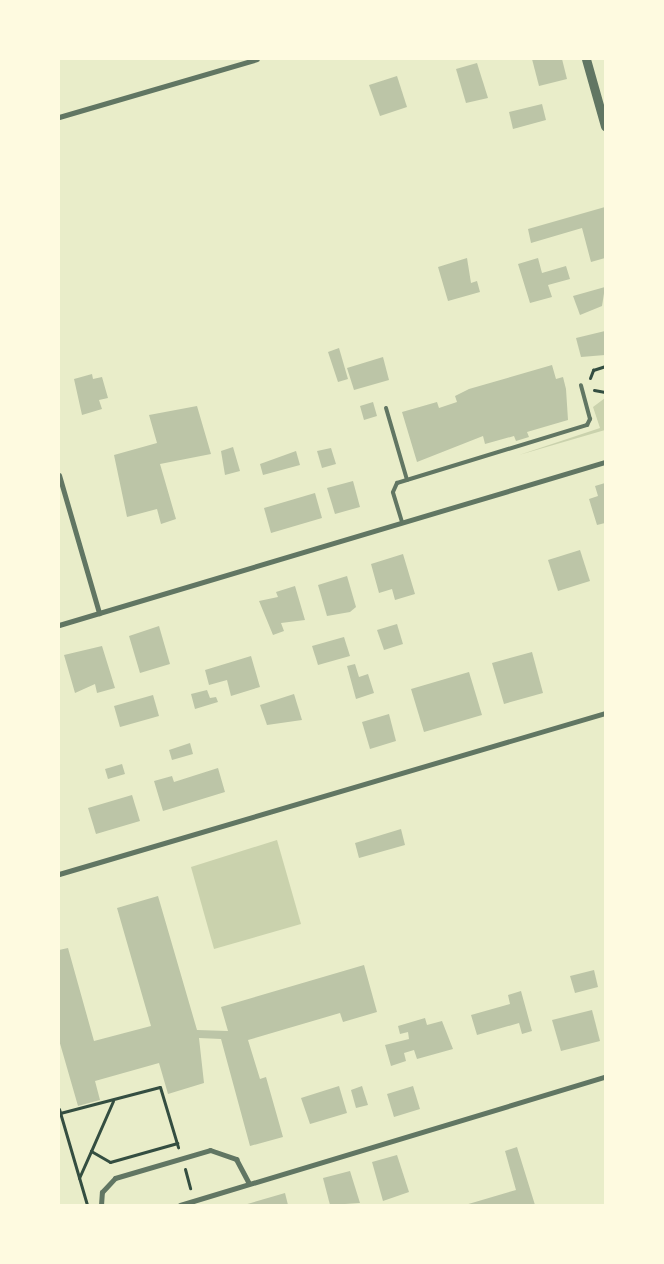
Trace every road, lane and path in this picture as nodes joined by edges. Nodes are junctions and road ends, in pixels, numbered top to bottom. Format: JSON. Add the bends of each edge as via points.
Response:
{"nodes":[{"id":1,"x":257,"y":59,"type":"edge"},
{"id":2,"x":586,"y":59,"type":"edge"},
{"id":3,"x":59,"y":117,"type":"edge"},
{"id":4,"x":605,"y":126,"type":"edge"},
{"id":5,"x":605,"y":366,"type":"edge"},
{"id":6,"x":581,"y":385,"type":"dead end"},
{"id":7,"x":605,"y":392,"type":"edge"},
{"id":8,"x":386,"y":408,"type":"dead end"},
{"id":9,"x":605,"y":462,"type":"edge"},
{"id":10,"x":59,"y":475,"type":"edge"},
{"id":11,"x":407,"y":480,"type":"junction"},
{"id":12,"x":402,"y":522,"type":"junction"},
{"id":13,"x":99,"y":613,"type":"junction"},
{"id":14,"x":59,"y":625,"type":"edge"},
{"id":15,"x":605,"y":713,"type":"edge"},
{"id":16,"x":59,"y":874,"type":"edge"},
{"id":17,"x":605,"y":1077,"type":"edge"},
{"id":18,"x":113,"y":1101,"type":"junction"},
{"id":19,"x":59,"y":1109,"type":"edge"},
{"id":20,"x":60,"y":1113,"type":"junction"},
{"id":21,"x":177,"y":1143,"type":"junction"},
{"id":22,"x":91,"y":1151,"type":"junction"},
{"id":23,"x":182,"y":1158,"type":"junction"},
{"id":24,"x":79,"y":1178,"type":"junction"},
{"id":25,"x":248,"y":1182,"type":"junction"},
{"id":26,"x":190,"y":1188,"type":"dead end"},
{"id":27,"x":87,"y":1205,"type":"edge"},
{"id":28,"x":101,"y":1205,"type":"edge"},
{"id":29,"x":180,"y":1205,"type":"edge"}],
"edges":[{"from":1,"to":3,"type":"street"},
{"from":2,"to":4,"type":"street"},
{"from":5,"to":7,"type":"path","via":[[593,370],[589,381],[594,390]]},
{"from":6,"to":11,"type":"lane","via":[[590,419],[584,427]]},
{"from":8,"to":11,"type":"lane"},
{"from":9,"to":12,"type":"street"},
{"from":10,"to":13,"type":"street"},
{"from":11,"to":12,"type":"lane","via":[[393,489]]},
{"from":12,"to":13,"type":"street"},
{"from":13,"to":14,"type":"street"},
{"from":15,"to":16,"type":"street"},
{"from":17,"to":25,"type":"street"},
{"from":18,"to":20,"type":"path"},
{"from":18,"to":21,"type":"path","via":[[160,1087]]},
{"from":18,"to":22,"type":"path"},
{"from":19,"to":20,"type":"path"},
{"from":20,"to":24,"type":"path"},
{"from":21,"to":22,"type":"path","via":[[110,1162]]},
{"from":21,"to":23,"type":"path"},
{"from":22,"to":24,"type":"path"},
{"from":23,"to":25,"type":"street","via":[[210,1150],[224,1152],[240,1164]]},
{"from":23,"to":26,"type":"path"},
{"from":23,"to":28,"type":"street","via":[[114,1178],[102,1192]]},
{"from":24,"to":27,"type":"path"},
{"from":25,"to":29,"type":"street"}]}
